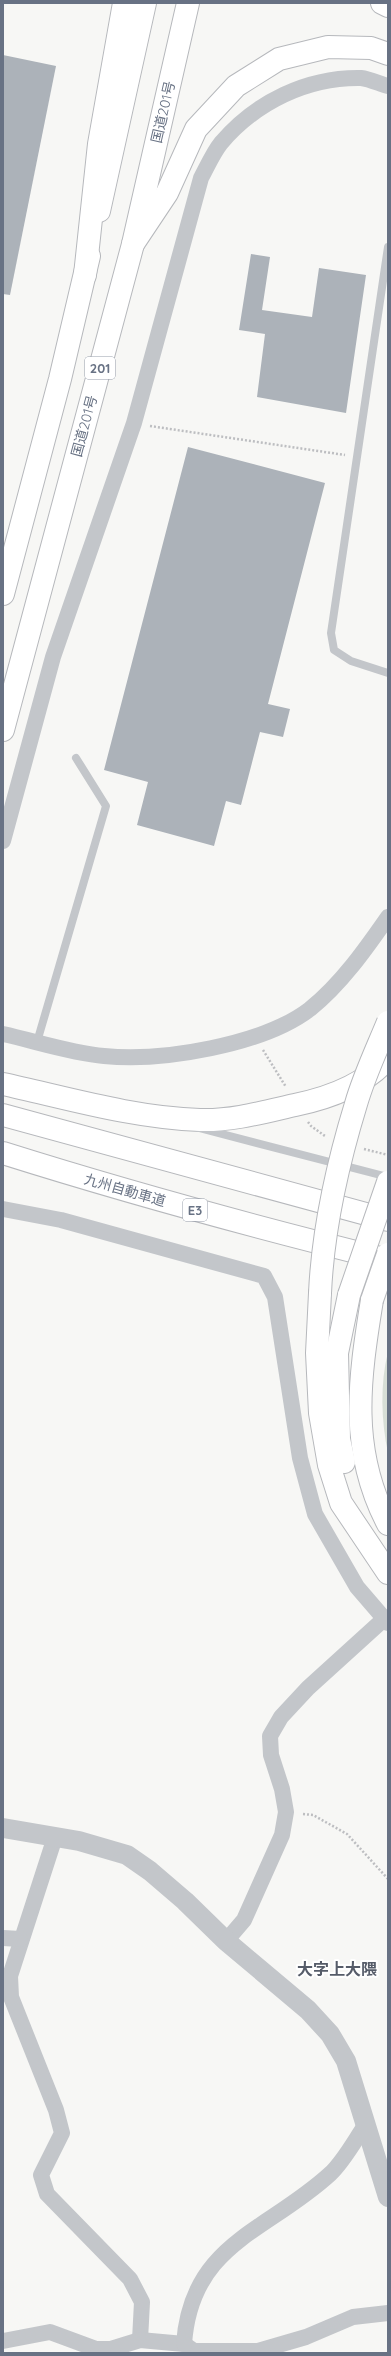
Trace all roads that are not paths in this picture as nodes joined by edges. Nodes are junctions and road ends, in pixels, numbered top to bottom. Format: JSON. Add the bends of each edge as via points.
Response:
{"nodes":[{"id":1,"x":124,"y":3,"type":"edge"},
{"id":2,"x":145,"y":3,"type":"edge"},
{"id":3,"x":188,"y":3,"type":"edge"},
{"id":4,"x":382,"y":3,"type":"edge"},
{"id":5,"x":388,"y":6,"type":"edge"},
{"id":6,"x":388,"y":54,"type":"edge"},
{"id":7,"x":388,"y":86,"type":"edge"},
{"id":8,"x":133,"y":244,"type":"junction"},
{"id":9,"x":388,"y":247,"type":"edge"},
{"id":10,"x":85,"y":275,"type":"junction"},
{"id":11,"x":3,"y":594,"type":"edge"},
{"id":12,"x":388,"y":673,"type":"edge"},
{"id":13,"x":3,"y":730,"type":"edge"},
{"id":14,"x":76,"y":758,"type":"dead end"},
{"id":15,"x":3,"y":841,"type":"edge"},
{"id":16,"x":388,"y":917,"type":"edge"},
{"id":17,"x":388,"y":1022,"type":"edge"},
{"id":18,"x":3,"y":1034,"type":"edge"},
{"id":19,"x":37,"y":1042,"type":"junction"},
{"id":20,"x":388,"y":1058,"type":"edge"},
{"id":21,"x":3,"y":1084,"type":"edge"},
{"id":22,"x":3,"y":1115,"type":"edge"},
{"id":23,"x":158,"y":1117,"type":"junction"},
{"id":24,"x":3,"y":1153,"type":"edge"},
{"id":25,"x":388,"y":1178,"type":"edge"},
{"id":26,"x":388,"y":1182,"type":"edge"},
{"id":27,"x":3,"y":1209,"type":"edge"},
{"id":28,"x":388,"y":1220,"type":"edge"},
{"id":29,"x":250,"y":1225,"type":"junction"},
{"id":30,"x":388,"y":1254,"type":"edge"},
{"id":31,"x":388,"y":1260,"type":"edge"},
{"id":32,"x":388,"y":1273,"type":"edge"},
{"id":33,"x":388,"y":1524,"type":"edge"},
{"id":34,"x":359,"y":1528,"type":"junction"},
{"id":35,"x":388,"y":1573,"type":"edge"},
{"id":36,"x":386,"y":1621,"type":"edge"},
{"id":37,"x":3,"y":1828,"type":"edge"},
{"id":38,"x":55,"y":1837,"type":"junction"},
{"id":39,"x":3,"y":1938,"type":"edge"},
{"id":40,"x":20,"y":1939,"type":"junction"},
{"id":41,"x":226,"y":1941,"type":"junction"},
{"id":42,"x":366,"y":2124,"type":"junction"},
{"id":43,"x":388,"y":2197,"type":"edge"},
{"id":44,"x":388,"y":2313,"type":"edge"},
{"id":45,"x":3,"y":2340,"type":"edge"},
{"id":46,"x":140,"y":2340,"type":"junction"},
{"id":47,"x":184,"y":2344,"type":"junction"},
{"id":48,"x":98,"y":2351,"type":"edge"},
{"id":49,"x":231,"y":2352,"type":"edge"}],
"edges":[{"from":1,"to":10,"type":"highway","via":[[99,144]]},
{"from":2,"to":10,"type":"highway","number":"201"},
{"from":3,"to":8,"type":"highway","name":"国道201号","number":"201"},
{"from":4,"to":5,"type":"highway"},
{"from":6,"to":8,"type":"highway","via":[[371,48],[328,47],[279,59],[236,86],[196,129],[167,194]]},
{"from":7,"to":15,"type":"street","via":[[363,78],[325,81],[277,97],[253,113],[221,143],[201,178],[134,423],[53,657]]},
{"from":8,"to":13,"type":"highway","name":"国道201号","number":"201"},
{"from":9,"to":12,"type":"lane","via":[[331,633],[334,650],[351,661]]},
{"from":10,"to":11,"type":"highway","number":"201"},
{"from":14,"to":19,"type":"lane","via":[[106,806]]},
{"from":16,"to":19,"type":"street","via":[[355,964],[320,999],[309,1009],[274,1030],[235,1043],[143,1057],[103,1056]]},
{"from":17,"to":34,"type":"highway","bridge":true,"via":[[356,1103],[337,1174],[322,1247],[317,1353],[320,1413],[329,1464],[341,1504]]},
{"from":18,"to":19,"type":"street"},
{"from":20,"to":23,"type":"highway","via":[[347,1089],[312,1101],[243,1117],[201,1120]]},
{"from":21,"to":23,"type":"highway"},
{"from":22,"to":28,"type":"highway"},
{"from":23,"to":25,"type":"lane"},
{"from":24,"to":29,"type":"highway","name":"九州自動車道","number":"E3","via":[[74,1176]]},
{"from":26,"to":34,"type":"highway","bridge":true,"via":[[350,1295],[337,1353],[339,1439]]},
{"from":27,"to":36,"type":"street","via":[[61,1220],[264,1276],[275,1297],[300,1458],[315,1514],[357,1587]]},
{"from":29,"to":31,"type":"highway","name":"九州自動車道","number":"E3"},
{"from":29,"to":32,"type":"highway"},
{"from":30,"to":33,"type":"highway","bridge":true,"via":[[372,1300],[359,1390],[360,1431],[366,1469]]},
{"from":34,"to":35,"type":"highway","via":[[371,1551]]},
{"from":36,"to":41,"type":"street","via":[[308,1688],[281,1717],[270,1736],[271,1755],[286,1812],[282,1835],[244,1920]]},
{"from":37,"to":38,"type":"street"},
{"from":38,"to":40,"type":"street"},
{"from":38,"to":41,"type":"street","via":[[80,1841],[127,1856],[150,1871],[185,1901]]},
{"from":39,"to":40,"type":"street"},
{"from":40,"to":46,"type":"street","via":[[10,1976],[11,1997],[56,2110],[62,2133],[41,2175],[47,2194],[130,2279],[142,2302]]},
{"from":41,"to":42,"type":"street","via":[[285,1989],[330,2034],[346,2061]]},
{"from":42,"to":43,"type":"street"},
{"from":42,"to":47,"type":"street","via":[[331,2173],[225,2251],[205,2273],[191,2303]]},
{"from":44,"to":49,"type":"street","via":[[352,2317],[306,2337],[258,2351]]},
{"from":45,"to":48,"type":"street","via":[[50,2332]]},
{"from":46,"to":47,"type":"street"},
{"from":46,"to":48,"type":"street"},
{"from":47,"to":49,"type":"street","via":[[194,2351]]}]}
